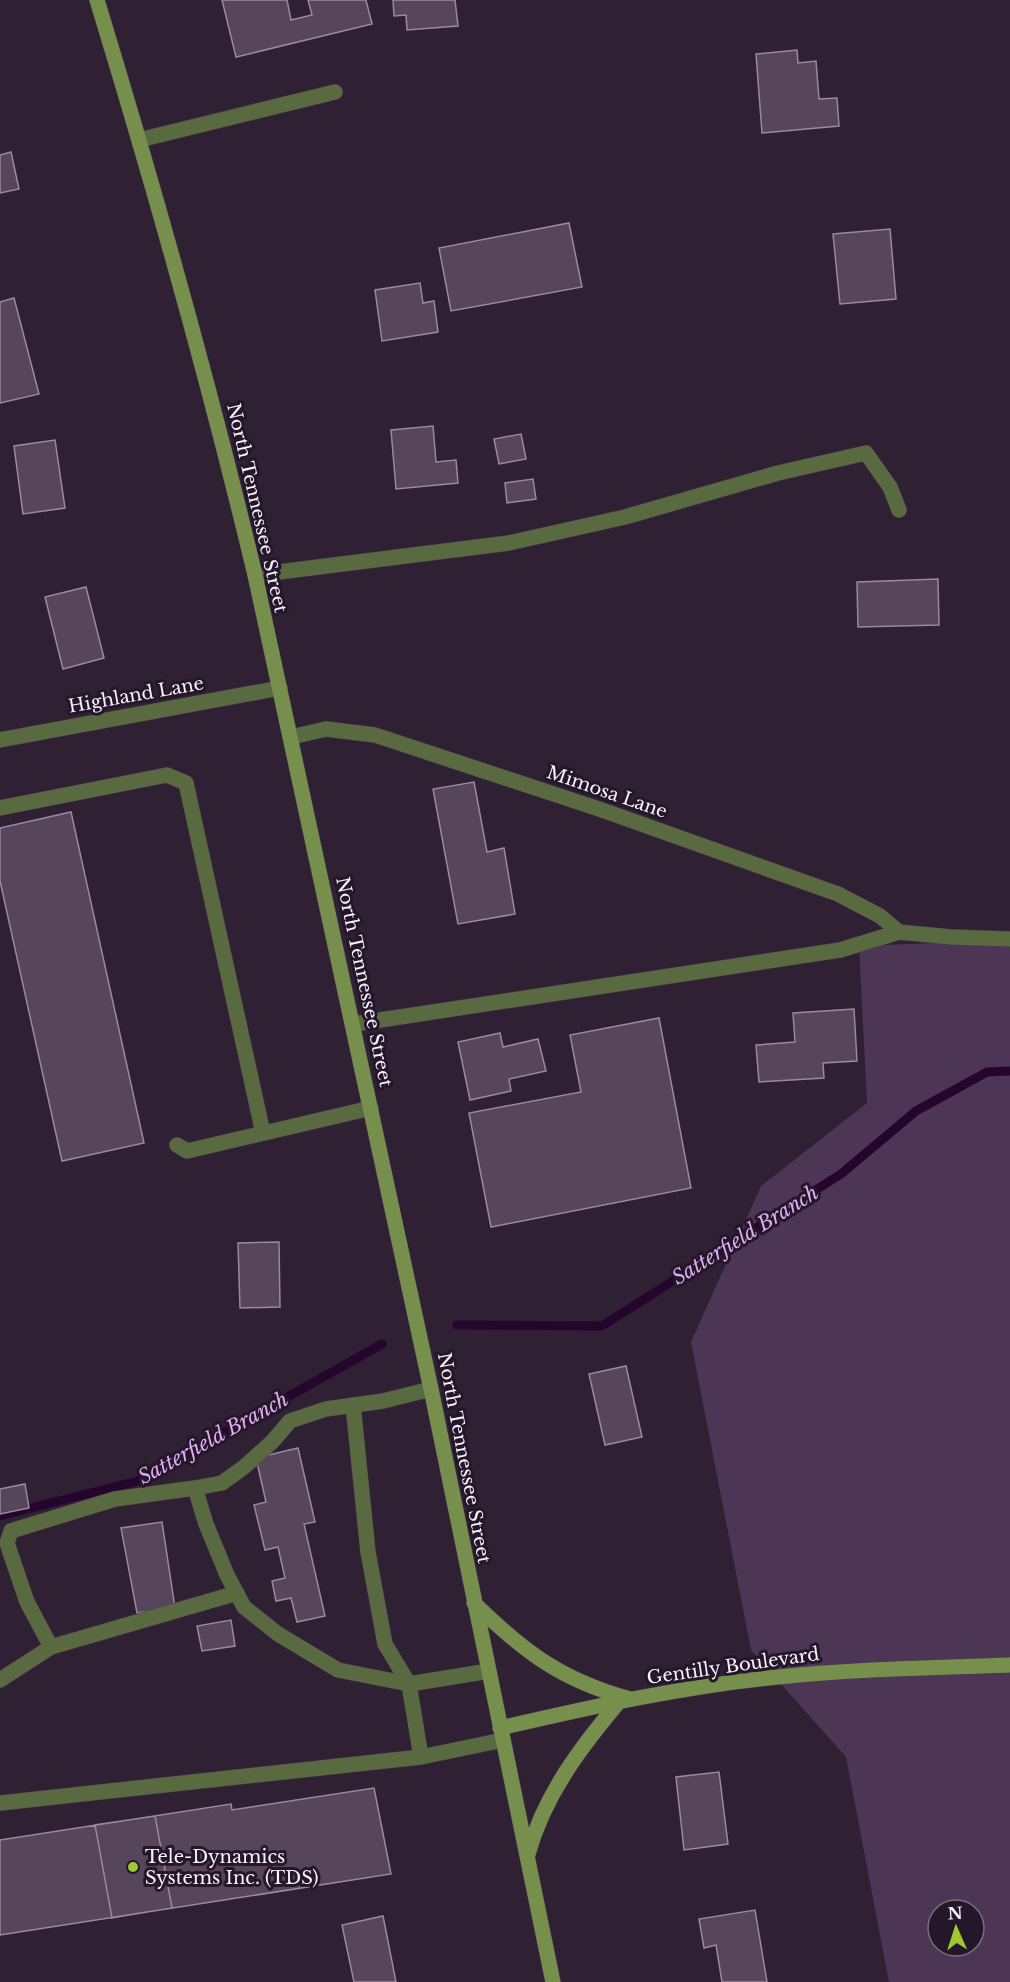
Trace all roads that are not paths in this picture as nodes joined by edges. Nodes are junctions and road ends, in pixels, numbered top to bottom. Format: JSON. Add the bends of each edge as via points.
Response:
{"nodes":[{"id":1,"x":97,"y":0,"type":"edge"},
{"id":2,"x":335,"y":92,"type":"dead end"},
{"id":3,"x":139,"y":140,"type":"junction"},
{"id":4,"x":899,"y":510,"type":"dead end"},
{"id":5,"x":255,"y":575,"type":"junction"},
{"id":6,"x":280,"y":688,"type":"junction"},
{"id":7,"x":291,"y":737,"type":"junction"},
{"id":8,"x":0,"y":740,"type":"edge"},
{"id":9,"x":0,"y":808,"type":"edge"},
{"id":10,"x":899,"y":932,"type":"junction"},
{"id":11,"x":1010,"y":939,"type":"edge"},
{"id":12,"x":354,"y":1024,"type":"junction"},
{"id":13,"x":371,"y":1108,"type":"junction"},
{"id":14,"x":263,"y":1133,"type":"junction"},
{"id":15,"x":177,"y":1145,"type":"dead end"},
{"id":16,"x":431,"y":1389,"type":"junction"},
{"id":17,"x":353,"y":1405,"type":"junction"},
{"id":18,"x":195,"y":1488,"type":"junction"},
{"id":19,"x":237,"y":1593,"type":"junction"},
{"id":20,"x":474,"y":1603,"type":"junction"},
{"id":21,"x":51,"y":1647,"type":"junction"},
{"id":22,"x":1010,"y":1665,"type":"edge"},
{"id":23,"x":489,"y":1671,"type":"junction"},
{"id":24,"x":0,"y":1680,"type":"edge"},
{"id":25,"x":409,"y":1684,"type":"junction"},
{"id":26,"x":626,"y":1702,"type":"junction"},
{"id":27,"x":501,"y":1734,"type":"junction"},
{"id":28,"x":421,"y":1757,"type":"junction"},
{"id":29,"x":0,"y":1803,"type":"edge"},
{"id":30,"x":527,"y":1857,"type":"junction"},
{"id":31,"x":553,"y":1982,"type":"edge"}],
"edges":[{"from":1,"to":3,"type":"main road","name":"North Tennessee Street"},
{"from":2,"to":3,"type":"street"},
{"from":3,"to":5,"type":"main road","name":"North Tennessee Street","via":[[211,396]]},
{"from":4,"to":5,"type":"street","via":[[890,488],[866,453],[509,543]]},
{"from":5,"to":6,"type":"main road","name":"North Tennessee Street"},
{"from":6,"to":7,"type":"main road","name":"North Tennessee Street"},
{"from":6,"to":8,"type":"street","name":"Highland Lane"},
{"from":7,"to":10,"type":"street","name":"Mimosa Lane","via":[[326,729],[375,735],[838,894],[880,916]]},
{"from":7,"to":12,"type":"main road","name":"North Tennessee Street"},
{"from":9,"to":14,"type":"street","via":[[167,774],[186,783]]},
{"from":10,"to":11,"type":"street"},
{"from":10,"to":12,"type":"street","via":[[840,950]]},
{"from":12,"to":13,"type":"main road","name":"North Tennessee Street"},
{"from":13,"to":14,"type":"street"},
{"from":13,"to":16,"type":"main road","name":"North Tennessee Street"},
{"from":14,"to":15,"type":"street","via":[[187,1151]]},
{"from":16,"to":17,"type":"street"},
{"from":16,"to":20,"type":"main road","name":"North Tennessee Street"},
{"from":17,"to":18,"type":"street","via":[[290,1421],[272,1442],[222,1483]]},
{"from":17,"to":25,"type":"street","via":[[368,1552],[385,1644]]},
{"from":18,"to":19,"type":"street","via":[[206,1524]]},
{"from":18,"to":21,"type":"street","via":[[115,1499],[11,1531],[7,1543],[27,1602]]},
{"from":19,"to":21,"type":"street"},
{"from":19,"to":25,"type":"street","via":[[244,1606],[278,1634],[338,1670]]},
{"from":20,"to":23,"type":"main road","name":"North Tennessee Street"},
{"from":20,"to":26,"type":"main road","via":[[544,1664]]},
{"from":21,"to":24,"type":"street"},
{"from":22,"to":26,"type":"main road","name":"Gentilly Boulevard","via":[[779,1676]]},
{"from":23,"to":25,"type":"street"},
{"from":23,"to":27,"type":"main road","name":"North Tennessee Street"},
{"from":25,"to":28,"type":"street"},
{"from":26,"to":27,"type":"main road","name":"Gentilly Boulevard"},
{"from":26,"to":30,"type":"main road","via":[[599,1726],[561,1779],[534,1831]]},
{"from":27,"to":28,"type":"street"},
{"from":27,"to":30,"type":"main road","name":"North Tennessee Street"},
{"from":28,"to":29,"type":"street"},
{"from":30,"to":31,"type":"main road","name":"North Tennessee Street"}]}
